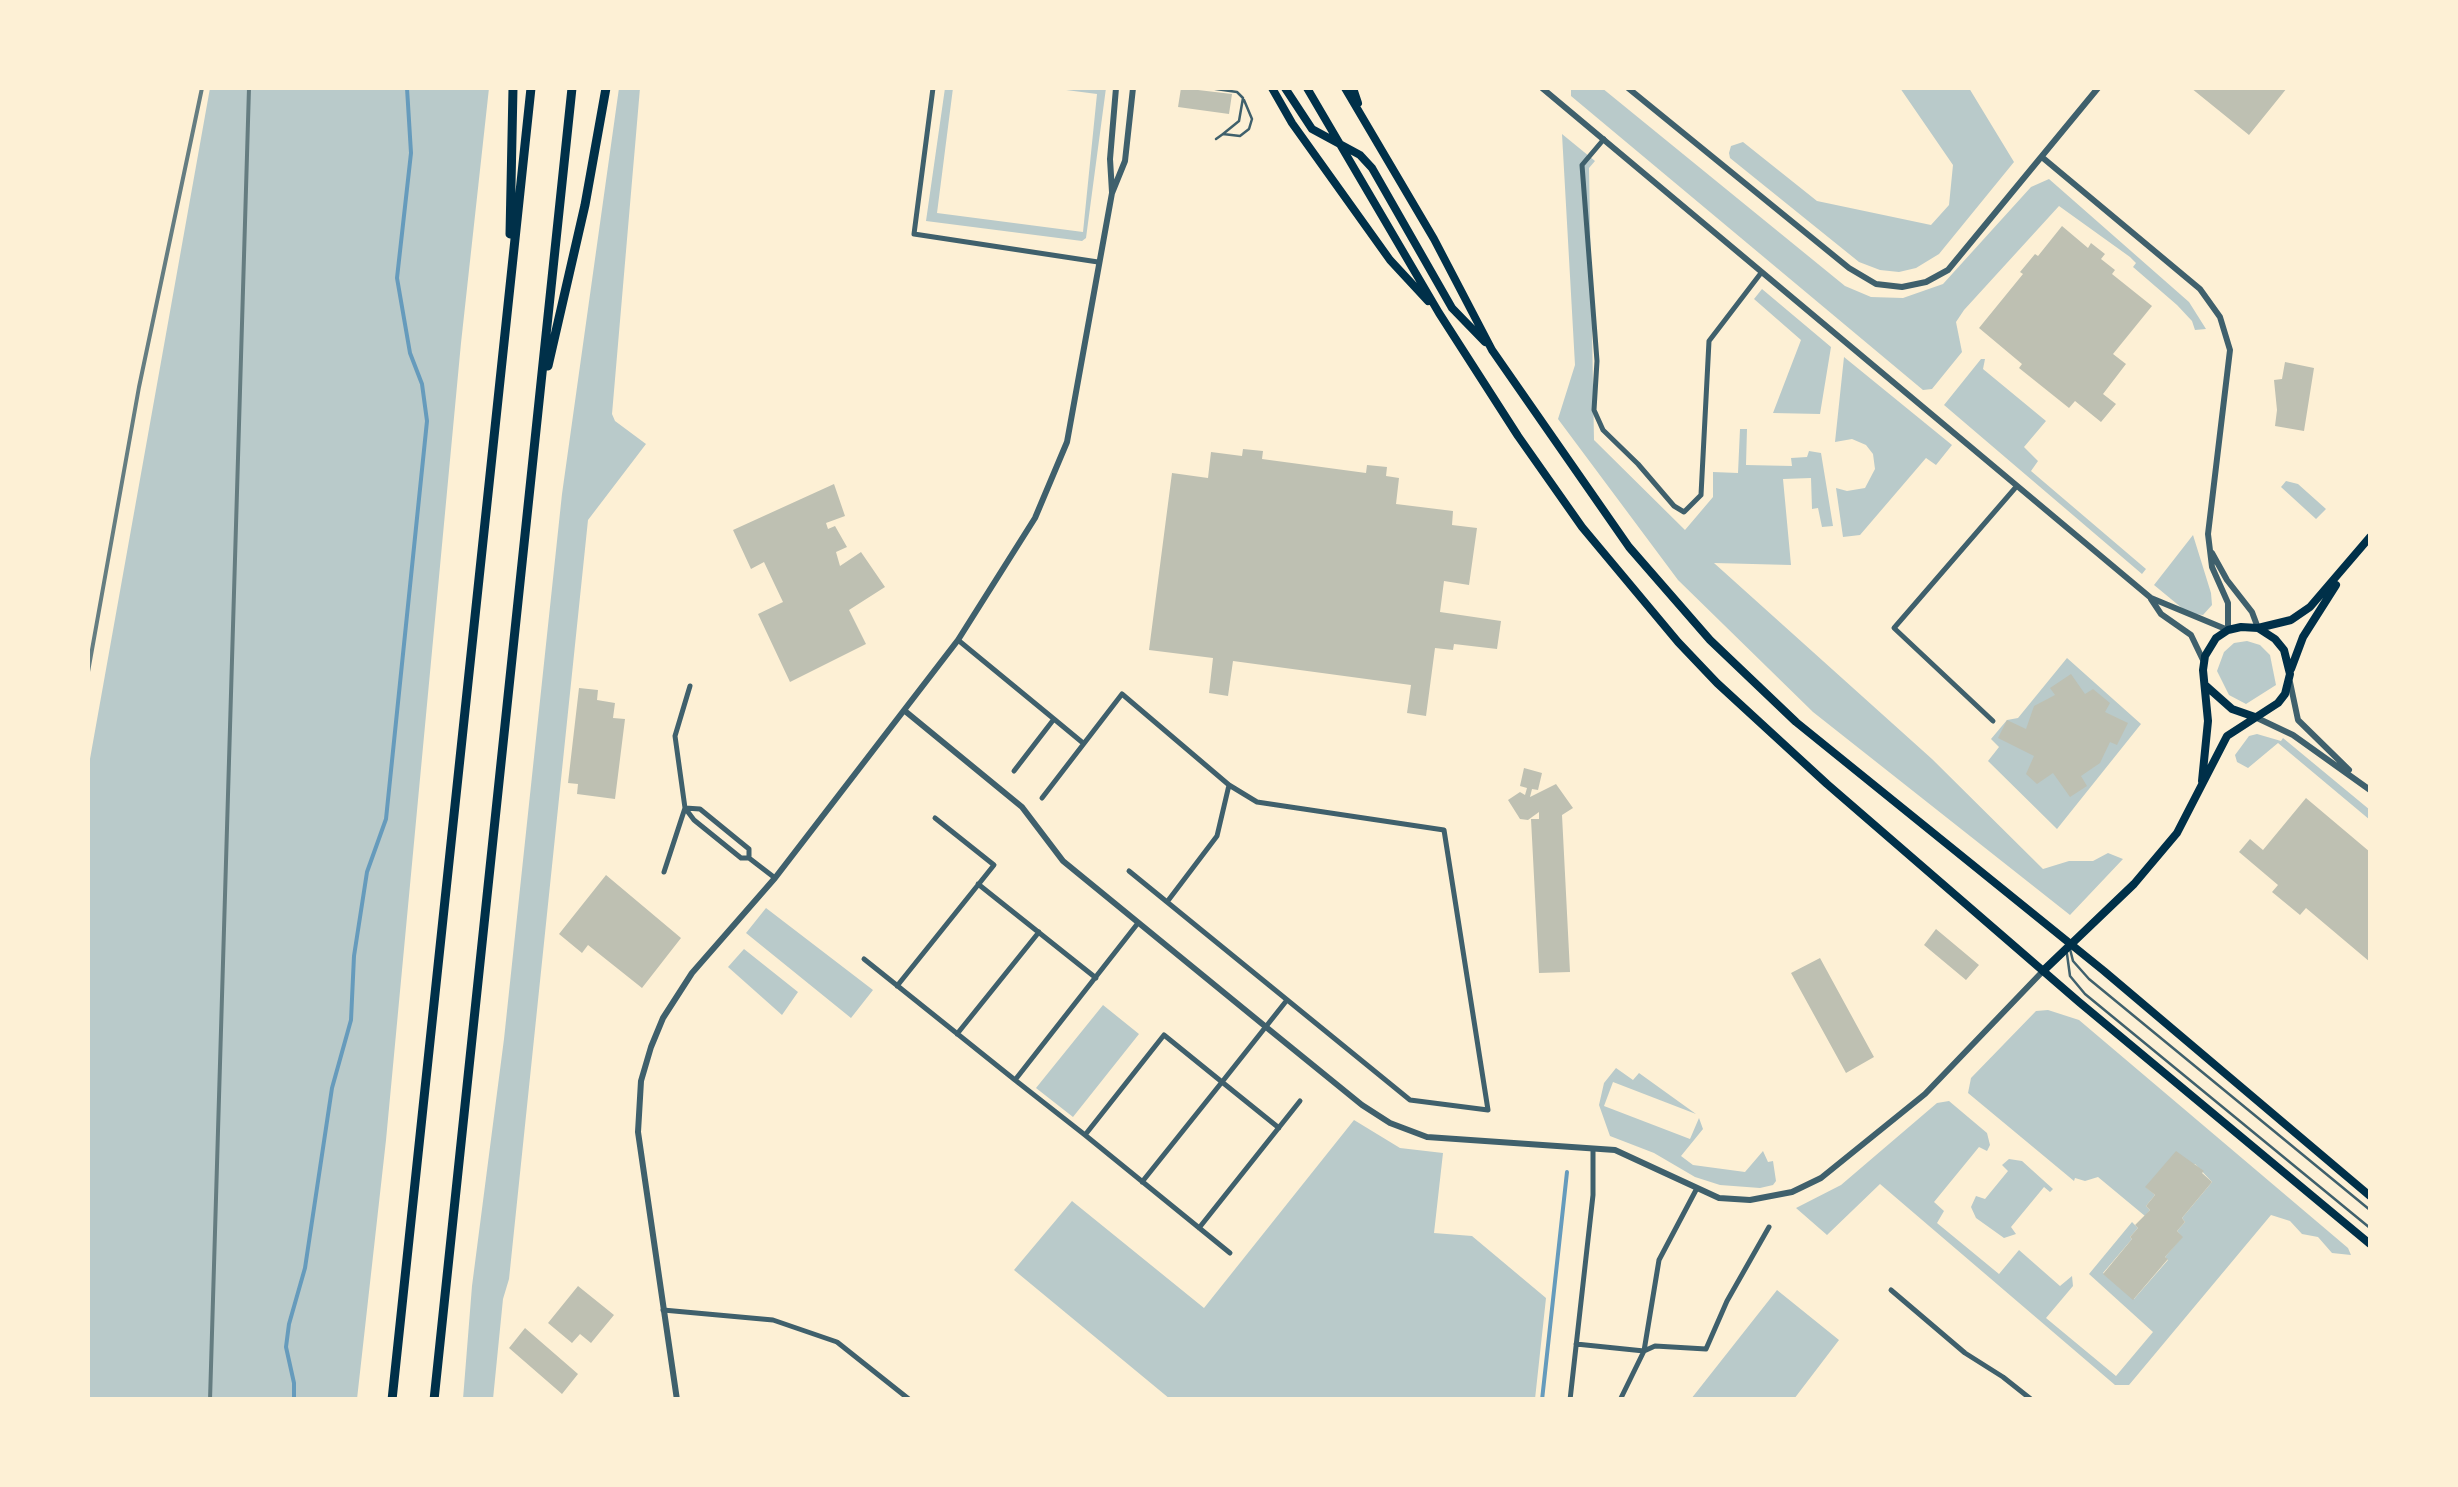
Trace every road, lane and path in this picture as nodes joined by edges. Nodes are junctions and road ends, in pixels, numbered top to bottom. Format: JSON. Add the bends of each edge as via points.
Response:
{"nodes":[{"id":1,"x":513,"y":88,"type":"edge"},
{"id":2,"x":530,"y":88,"type":"edge"},
{"id":3,"x":572,"y":88,"type":"edge"},
{"id":4,"x":606,"y":88,"type":"edge"},
{"id":5,"x":933,"y":88,"type":"edge"},
{"id":6,"x":1116,"y":88,"type":"edge"},
{"id":7,"x":1134,"y":88,"type":"edge"},
{"id":8,"x":1209,"y":88,"type":"edge"},
{"id":9,"x":1272,"y":88,"type":"edge"},
{"id":10,"x":1285,"y":88,"type":"edge"},
{"id":11,"x":1307,"y":88,"type":"edge"},
{"id":12,"x":1345,"y":88,"type":"edge"},
{"id":13,"x":1354,"y":88,"type":"edge"},
{"id":14,"x":1542,"y":88,"type":"edge"},
{"id":15,"x":1628,"y":88,"type":"edge"},
{"id":16,"x":2098,"y":88,"type":"edge"},
{"id":17,"x":1553,"y":91,"type":"edge"},
{"id":18,"x":1243,"y":98,"type":"junction"},
{"id":19,"x":1363,"y":117,"type":"junction"},
{"id":20,"x":1223,"y":134,"type":"junction"},
{"id":21,"x":1216,"y":139,"type":"dead end"},
{"id":22,"x":1604,"y":139,"type":"junction"},
{"id":23,"x":1340,"y":145,"type":"junction"},
{"id":24,"x":2043,"y":158,"type":"junction"},
{"id":25,"x":1112,"y":193,"type":"junction"},
{"id":26,"x":1098,"y":262,"type":"junction"},
{"id":27,"x":1763,"y":271,"type":"junction"},
{"id":28,"x":508,"y":301,"type":"junction"},
{"id":29,"x":1439,"y":312,"type":"junction"},
{"id":30,"x":1492,"y":350,"type":"junction"},
{"id":31,"x":539,"y":408,"type":"junction"},
{"id":32,"x":2016,"y":488,"type":"junction"},
{"id":33,"x":2370,"y":537,"type":"edge"},
{"id":34,"x":2210,"y":548,"type":"junction"},
{"id":35,"x":2340,"y":576,"type":"junction"},
{"id":36,"x":2151,"y":598,"type":"junction"},
{"id":37,"x":2258,"y":628,"type":"junction"},
{"id":38,"x":2228,"y":630,"type":"junction"},
{"id":39,"x":958,"y":640,"type":"junction"},
{"id":40,"x":2204,"y":662,"type":"junction"},
{"id":41,"x":2290,"y":678,"type":"junction"},
{"id":42,"x":2205,"y":685,"type":"junction"},
{"id":43,"x":690,"y":686,"type":"dead end"},
{"id":44,"x":904,"y":710,"type":"junction"},
{"id":45,"x":2255,"y":716,"type":"junction"},
{"id":46,"x":1054,"y":720,"type":"junction"},
{"id":47,"x":1993,"y":721,"type":"dead end"},
{"id":48,"x":1083,"y":743,"type":"junction"},
{"id":49,"x":1014,"y":770,"type":"dead end"},
{"id":50,"x":2353,"y":775,"type":"junction"},
{"id":51,"x":2202,"y":781,"type":"junction"},
{"id":52,"x":1229,"y":785,"type":"junction"},
{"id":53,"x":2370,"y":790,"type":"edge"},
{"id":54,"x":1042,"y":798,"type":"dead end"},
{"id":55,"x":685,"y":808,"type":"junction"},
{"id":56,"x":935,"y":818,"type":"dead end"},
{"id":57,"x":749,"y":858,"type":"junction"},
{"id":58,"x":1130,"y":871,"type":"dead end"},
{"id":59,"x":664,"y":872,"type":"dead end"},
{"id":60,"x":774,"y":878,"type":"junction"},
{"id":61,"x":978,"y":884,"type":"junction"},
{"id":62,"x":1167,"y":902,"type":"junction"},
{"id":63,"x":1138,"y":923,"type":"junction"},
{"id":64,"x":1039,"y":932,"type":"junction"},
{"id":65,"x":2070,"y":943,"type":"junction"},
{"id":66,"x":864,"y":959,"type":"dead end"},
{"id":67,"x":2043,"y":971,"type":"junction"},
{"id":68,"x":1096,"y":978,"type":"junction"},
{"id":69,"x":897,"y":986,"type":"junction"},
{"id":70,"x":1287,"y":1000,"type":"junction"},
{"id":71,"x":1266,"y":1028,"type":"junction"},
{"id":72,"x":957,"y":1034,"type":"junction"},
{"id":73,"x":1015,"y":1080,"type":"junction"},
{"id":74,"x":1222,"y":1082,"type":"junction"},
{"id":75,"x":1300,"y":1101,"type":"dead end"},
{"id":76,"x":1279,"y":1128,"type":"junction"},
{"id":77,"x":1085,"y":1135,"type":"junction"},
{"id":78,"x":1592,"y":1146,"type":"junction"},
{"id":79,"x":1142,"y":1182,"type":"junction"},
{"id":80,"x":1696,"y":1190,"type":"junction"},
{"id":81,"x":2370,"y":1196,"type":"edge"},
{"id":82,"x":2370,"y":1210,"type":"edge"},
{"id":83,"x":1769,"y":1227,"type":"dead end"},
{"id":84,"x":1199,"y":1228,"type":"junction"},
{"id":85,"x":2370,"y":1228,"type":"edge"},
{"id":86,"x":2370,"y":1244,"type":"edge"},
{"id":87,"x":1230,"y":1254,"type":"dead end"},
{"id":88,"x":1891,"y":1290,"type":"dead end"},
{"id":89,"x":663,"y":1310,"type":"junction"},
{"id":90,"x":1576,"y":1344,"type":"junction"},
{"id":91,"x":1644,"y":1351,"type":"junction"},
{"id":92,"x":2132,"y":1399,"type":"edge"},
{"id":93,"x":392,"y":1400,"type":"edge"},
{"id":94,"x":434,"y":1400,"type":"edge"},
{"id":95,"x":677,"y":1400,"type":"edge"},
{"id":96,"x":910,"y":1400,"type":"edge"},
{"id":97,"x":1570,"y":1400,"type":"edge"},
{"id":98,"x":1620,"y":1400,"type":"edge"},
{"id":99,"x":2032,"y":1400,"type":"edge"},
{"id":100,"x":2117,"y":1400,"type":"edge"}],
"edges":[{"from":1,"to":28,"type":"highway"},
{"from":2,"to":28,"type":"highway"},
{"from":3,"to":31,"type":"highway"},
{"from":4,"to":31,"type":"highway"},
{"from":5,"to":26,"type":"street","via":[[914,234]]},
{"from":6,"to":25,"type":"street"},
{"from":7,"to":25,"type":"street","via":[[1126,161]]},
{"from":8,"to":18,"type":"lane"},
{"from":9,"to":29,"type":"main road","via":[[1390,260]]},
{"from":10,"to":23,"type":"main road","via":[[1306,123]]},
{"from":11,"to":23,"type":"main road"},
{"from":12,"to":19,"type":"main road"},
{"from":13,"to":19,"type":"main road"},
{"from":14,"to":17,"type":"street"},
{"from":15,"to":24,"type":"street","via":[[1876,284],[1902,287],[1948,270]]},
{"from":16,"to":24,"type":"street"},
{"from":17,"to":22,"type":"street"},
{"from":18,"to":20,"type":"lane","via":[[1239,121]]},
{"from":18,"to":20,"type":"lane","via":[[1251,124],[1240,136]]},
{"from":19,"to":30,"type":"main road"},
{"from":20,"to":21,"type":"lane"},
{"from":22,"to":27,"type":"street"},
{"from":22,"to":27,"type":"street","via":[[1582,165],[1597,362],[1594,410],[1603,430],[1684,512],[1700,495],[1708,341]]},
{"from":23,"to":29,"type":"main road"},
{"from":23,"to":30,"type":"main road","via":[[1372,168],[1452,308]]},
{"from":24,"to":34,"type":"street","via":[[2200,290],[2220,318],[2230,350]]},
{"from":25,"to":26,"type":"street"},
{"from":26,"to":39,"type":"street","via":[[1067,442],[1035,518]]},
{"from":27,"to":32,"type":"street"},
{"from":28,"to":93,"type":"highway"},
{"from":29,"to":67,"type":"main road","via":[[1582,527],[1678,642],[1776,739]]},
{"from":30,"to":65,"type":"main road","via":[[1608,518],[1710,640],[1796,722]]},
{"from":31,"to":94,"type":"highway"},
{"from":32,"to":36,"type":"street"},
{"from":32,"to":47,"type":"street","via":[[1894,628]]},
{"from":33,"to":35,"type":"main road"},
{"from":34,"to":37,"type":"street"},
{"from":34,"to":38,"type":"street","via":[[2228,603]]},
{"from":35,"to":37,"type":"main road","via":[[2303,613]]},
{"from":35,"to":41,"type":"main road","via":[[2303,637]]},
{"from":36,"to":38,"type":"street"},
{"from":36,"to":40,"type":"street","via":[[2191,636]]},
{"from":37,"to":38,"type":"main road"},
{"from":37,"to":41,"type":"main road","via":[[2280,644]]},
{"from":38,"to":40,"type":"main road"},
{"from":39,"to":44,"type":"street"},
{"from":39,"to":46,"type":"street"},
{"from":40,"to":42,"type":"main road"},
{"from":41,"to":45,"type":"main road","via":[[2278,703]]},
{"from":41,"to":50,"type":"street","via":[[2298,720]]},
{"from":42,"to":45,"type":"main road","via":[[2232,710]]},
{"from":42,"to":51,"type":"main road"},
{"from":43,"to":55,"type":"street","via":[[675,736]]},
{"from":44,"to":60,"type":"street"},
{"from":44,"to":63,"type":"street","via":[[1022,806],[1063,862]]},
{"from":45,"to":50,"type":"street"},
{"from":45,"to":51,"type":"main road","via":[[2226,736]]},
{"from":46,"to":48,"type":"street"},
{"from":46,"to":49,"type":"street"},
{"from":48,"to":52,"type":"street","via":[[1122,694]]},
{"from":48,"to":54,"type":"street"},
{"from":50,"to":53,"type":"street"},
{"from":51,"to":65,"type":"main road","via":[[2177,833]]},
{"from":52,"to":62,"type":"street","via":[[1217,836]]},
{"from":52,"to":70,"type":"street","via":[[1257,802],[1444,830],[1488,1110],[1410,1100]]},
{"from":55,"to":57,"type":"street"},
{"from":55,"to":57,"type":"street","via":[[700,809],[749,849]]},
{"from":55,"to":59,"type":"street"},
{"from":56,"to":61,"type":"street","via":[[994,864]]},
{"from":57,"to":60,"type":"street"},
{"from":58,"to":62,"type":"street"},
{"from":60,"to":89,"type":"street","via":[[692,973],[663,1018],[641,1082],[638,1132]]},
{"from":61,"to":64,"type":"street"},
{"from":61,"to":69,"type":"street"},
{"from":62,"to":70,"type":"street"},
{"from":63,"to":68,"type":"street"},
{"from":63,"to":71,"type":"street"},
{"from":64,"to":68,"type":"street"},
{"from":64,"to":72,"type":"street"},
{"from":65,"to":67,"type":"main road"},
{"from":65,"to":81,"type":"main road"},
{"from":65,"to":82,"type":"lane","via":[[2073,961],[2089,978]]},
{"from":65,"to":85,"type":"lane","via":[[2067,964],[2077,986]]},
{"from":66,"to":69,"type":"street"},
{"from":67,"to":80,"type":"street","via":[[1924,1094],[1821,1178],[1766,1198],[1719,1198]]},
{"from":67,"to":86,"type":"main road"},
{"from":68,"to":73,"type":"street"},
{"from":69,"to":72,"type":"street"},
{"from":70,"to":71,"type":"street"},
{"from":71,"to":74,"type":"street"},
{"from":71,"to":78,"type":"street","via":[[1362,1105],[1410,1132]]},
{"from":72,"to":73,"type":"street"},
{"from":73,"to":77,"type":"street"},
{"from":74,"to":76,"type":"street"},
{"from":74,"to":77,"type":"street","via":[[1164,1035]]},
{"from":74,"to":79,"type":"street"},
{"from":75,"to":76,"type":"street"},
{"from":76,"to":84,"type":"street"},
{"from":77,"to":79,"type":"street"},
{"from":78,"to":80,"type":"street","via":[[1638,1158]]},
{"from":78,"to":90,"type":"street","via":[[1594,1195]]},
{"from":79,"to":84,"type":"street"},
{"from":80,"to":91,"type":"street","via":[[1659,1260]]},
{"from":83,"to":91,"type":"street","via":[[1706,1350]]},
{"from":84,"to":87,"type":"street"},
{"from":88,"to":99,"type":"street"},
{"from":89,"to":95,"type":"street"},
{"from":89,"to":96,"type":"street","via":[[773,1320],[836,1342]]},
{"from":90,"to":91,"type":"street"},
{"from":90,"to":97,"type":"street"},
{"from":91,"to":98,"type":"street"},
{"from":92,"to":100,"type":"street"}]}
